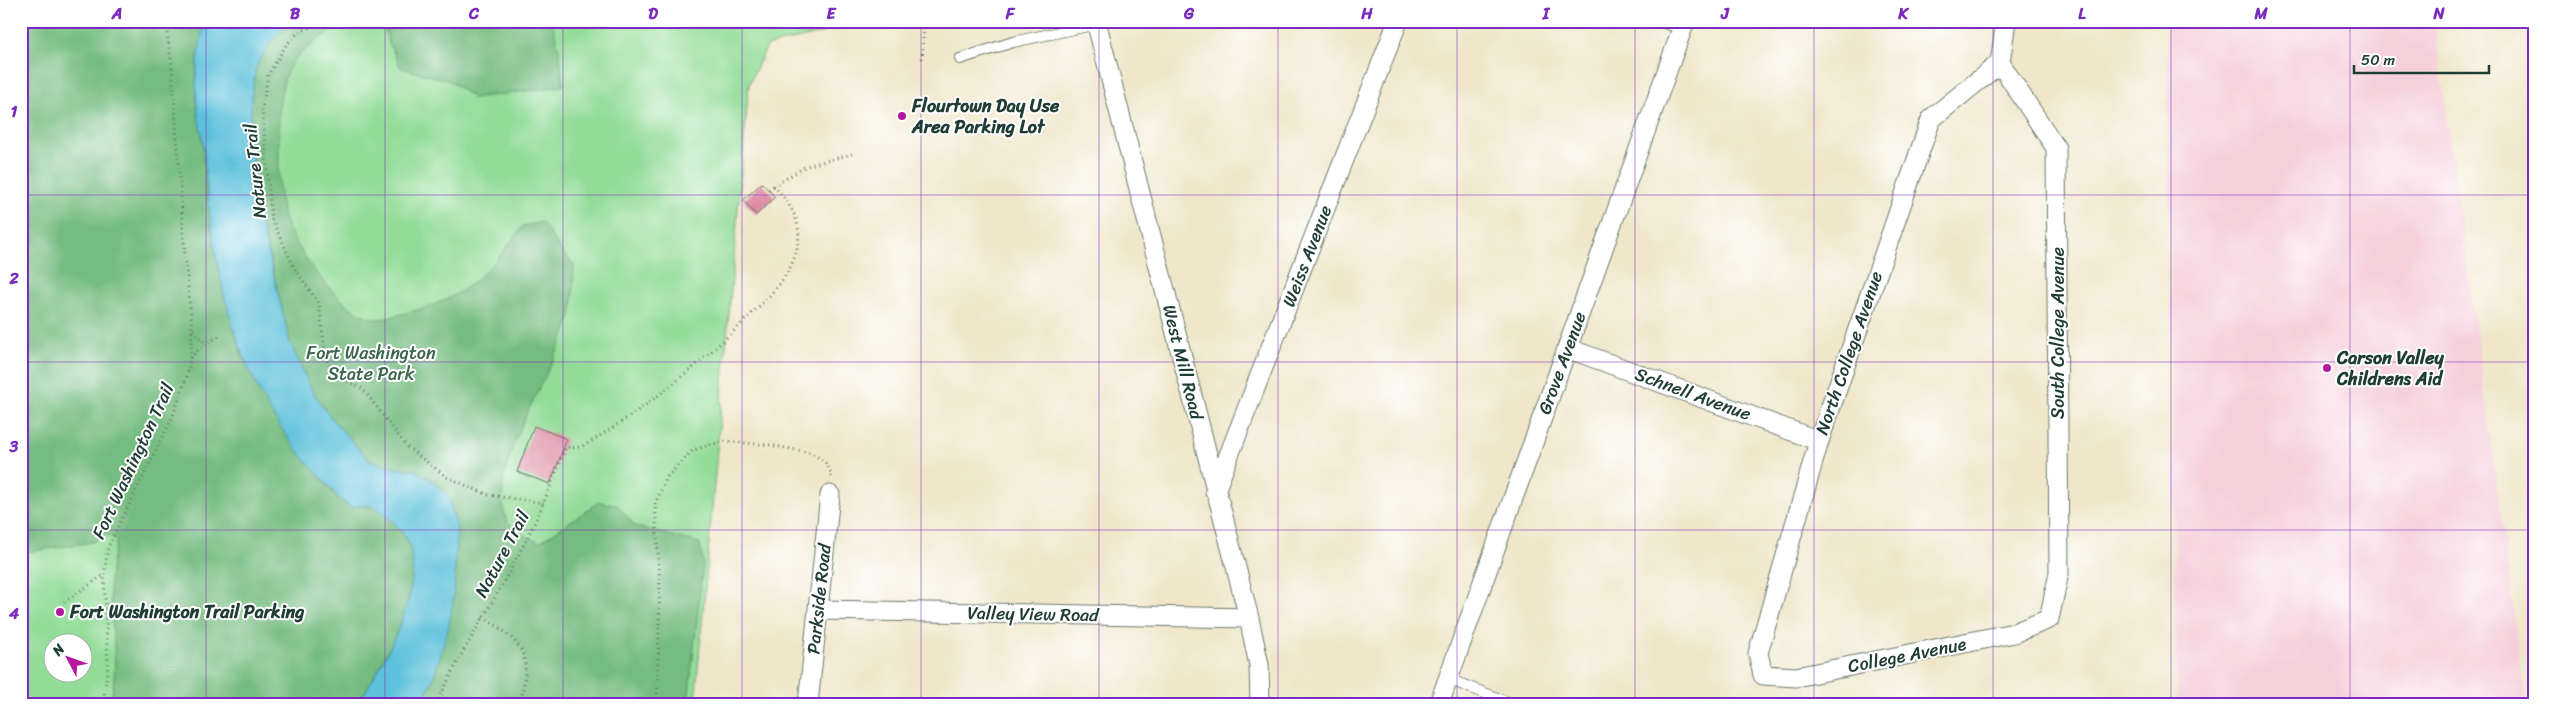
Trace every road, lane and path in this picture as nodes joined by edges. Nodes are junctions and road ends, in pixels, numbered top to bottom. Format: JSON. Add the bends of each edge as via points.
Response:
{"nodes":[{"id":1,"x":165,"y":21,"type":"edge"},
{"id":2,"x":323,"y":21,"type":"edge"},
{"id":3,"x":924,"y":21,"type":"edge"},
{"id":4,"x":1398,"y":21,"type":"edge"},
{"id":5,"x":1659,"y":21,"type":"edge"},
{"id":6,"x":2006,"y":21,"type":"edge"},
{"id":7,"x":1097,"y":23,"type":"edge"},
{"id":8,"x":1683,"y":25,"type":"edge"},
{"id":9,"x":922,"y":59,"type":"dead end"},
{"id":10,"x":960,"y":60,"type":"dead end"},
{"id":11,"x":2000,"y":63,"type":"junction"},
{"id":12,"x":852,"y":154,"type":"dead end"},
{"id":13,"x":774,"y":186,"type":"junction"},
{"id":14,"x":769,"y":190,"type":"dead end"},
{"id":15,"x":192,"y":330,"type":"junction"},
{"id":16,"x":221,"y":334,"type":"dead end"},
{"id":17,"x":206,"y":344,"type":"junction"},
{"id":18,"x":1568,"y":348,"type":"junction"},
{"id":19,"x":190,"y":358,"type":"junction"},
{"id":20,"x":1819,"y":441,"type":"junction"},
{"id":21,"x":1215,"y":491,"type":"junction"},
{"id":22,"x":830,"y":495,"type":"joint"},
{"id":23,"x":544,"y":503,"type":"junction"},
{"id":24,"x":104,"y":575,"type":"junction"},
{"id":25,"x":64,"y":602,"type":"dead end"},
{"id":26,"x":818,"y":610,"type":"junction"},
{"id":27,"x":484,"y":617,"type":"junction"},
{"id":28,"x":1249,"y":618,"type":"junction"},
{"id":29,"x":2049,"y":619,"type":"joint"},
{"id":30,"x":1763,"y":675,"type":"joint"},
{"id":31,"x":1448,"y":679,"type":"junction"},
{"id":32,"x":103,"y":704,"type":"edge"},
{"id":33,"x":437,"y":704,"type":"edge"},
{"id":34,"x":520,"y":704,"type":"edge"},
{"id":35,"x":657,"y":704,"type":"edge"},
{"id":36,"x":808,"y":704,"type":"edge"},
{"id":37,"x":1260,"y":704,"type":"edge"},
{"id":38,"x":1439,"y":704,"type":"edge"},
{"id":39,"x":1513,"y":704,"type":"edge"}],
"edges":[{"from":1,"to":15,"type":"path","name":"Fort Washington Trail","via":[[172,65]]},
{"from":2,"to":23,"type":"path","name":"Nature Trail","via":[[299,32],[286,45],[268,74],[262,108],[271,218],[296,272],[319,303],[326,359],[337,376],[363,389],[407,447],[447,477],[488,495]]},
{"from":3,"to":9,"type":"path"},
{"from":4,"to":21,"type":"street","name":"Weiss Avenue"},
{"from":5,"to":8,"type":"lane"},
{"from":6,"to":11,"type":"street"},
{"from":7,"to":10,"type":"lane","via":[[1014,42]]},
{"from":7,"to":21,"type":"street","name":"West Mill Road"},
{"from":8,"to":18,"type":"street","name":"Grove Avenue"},
{"from":11,"to":20,"type":"street","name":"North College Avenue","via":[[1931,119]]},
{"from":11,"to":29,"type":"street","name":"South College Avenue","via":[[2056,148],[2059,573]]},
{"from":12,"to":13,"type":"path","via":[[806,166]]},
{"from":13,"to":14,"type":"path"},
{"from":13,"to":23,"type":"path","name":"Nature Trail","via":[[794,209],[798,229],[794,259],[778,285],[720,345],[664,392],[585,445],[566,447]]},
{"from":15,"to":17,"type":"path"},
{"from":15,"to":19,"type":"path","name":"Fort Washington Trail"},
{"from":16,"to":17,"type":"path"},
{"from":17,"to":19,"type":"path"},
{"from":18,"to":20,"type":"street","name":"Schnell Avenue"},
{"from":18,"to":31,"type":"street","name":"Grove Avenue"},
{"from":19,"to":24,"type":"path","name":"Fort Washington Trail","via":[[182,393],[165,433],[108,547]]},
{"from":20,"to":30,"type":"street","name":"North College Avenue","via":[[1758,653]]},
{"from":21,"to":28,"type":"street","name":"West Mill Road"},
{"from":22,"to":26,"type":"street","name":"Parkside Road"},
{"from":22,"to":35,"type":"path","via":[[831,473],[824,462],[812,454],[770,445],[723,441],[693,450],[667,477],[655,503],[660,586]]},
{"from":23,"to":27,"type":"path","name":"Nature Trail"},
{"from":24,"to":25,"type":"path"},
{"from":24,"to":32,"type":"path","name":"Fort Washington Trail","via":[[108,664]]},
{"from":26,"to":28,"type":"street","name":"Valley View Road"},
{"from":26,"to":36,"type":"street","name":"Parkside Road"},
{"from":27,"to":33,"type":"path","name":"Nature Trail","via":[[451,672]]},
{"from":27,"to":34,"type":"path","name":"Nature Trail","via":[[508,633],[522,650],[526,673]]},
{"from":28,"to":37,"type":"street","name":"West Mill Road","via":[[1259,665]]},
{"from":29,"to":30,"type":"street","name":"College Avenue","via":[[2014,633],[1796,677]]},
{"from":31,"to":38,"type":"street","name":"Grove Avenue"},
{"from":31,"to":39,"type":"lane"}]}
